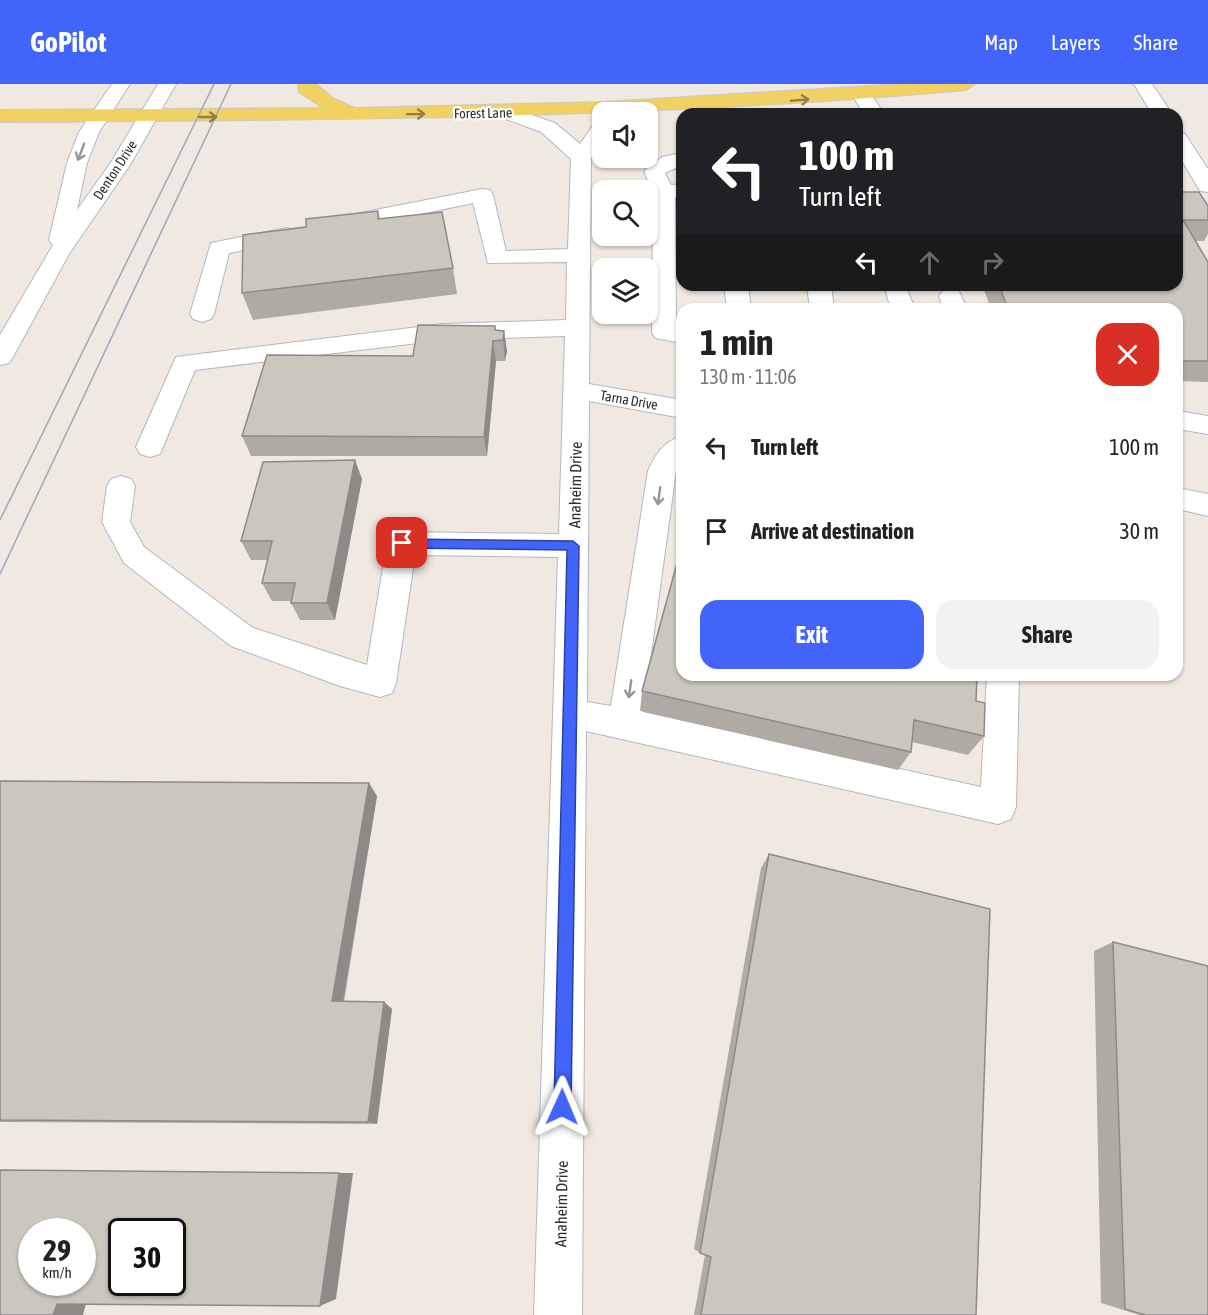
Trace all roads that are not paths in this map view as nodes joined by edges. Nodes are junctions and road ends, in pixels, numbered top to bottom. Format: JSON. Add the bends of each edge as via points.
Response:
{"nodes":[{"id":1,"x":121,"y":84,"type":"edge"},
{"id":2,"x":167,"y":84,"type":"edge"},
{"id":3,"x":307,"y":84,"type":"edge"},
{"id":4,"x":966,"y":84,"type":"edge"},
{"id":5,"x":1143,"y":84,"type":"edge"},
{"id":6,"x":861,"y":95,"type":"junction"},
{"id":7,"x":869,"y":108,"type":"edge"},
{"id":8,"x":1158,"y":108,"type":"edge"},
{"id":9,"x":658,"y":109,"type":"edge"},
{"id":10,"x":592,"y":111,"type":"edge"},
{"id":11,"x":505,"y":112,"type":"junction"},
{"id":12,"x":99,"y":115,"type":"junction"},
{"id":13,"x":358,"y":115,"type":"junction"},
{"id":14,"x":0,"y":116,"type":"edge"},
{"id":15,"x":149,"y":116,"type":"junction"},
{"id":16,"x":592,"y":142,"type":"edge"},
{"id":17,"x":1183,"y":145,"type":"edge"},
{"id":18,"x":1192,"y":157,"type":"edge"},
{"id":19,"x":581,"y":158,"type":"junction"},
{"id":20,"x":676,"y":160,"type":"edge"},
{"id":21,"x":1208,"y":186,"type":"edge"},
{"id":22,"x":673,"y":192,"type":"edge"},
{"id":23,"x":58,"y":254,"type":"junction"},
{"id":24,"x":579,"y":255,"type":"junction"},
{"id":25,"x":202,"y":314,"type":"dead end"},
{"id":26,"x":578,"y":328,"type":"junction"},
{"id":27,"x":676,"y":334,"type":"edge"},
{"id":28,"x":0,"y":357,"type":"edge"},
{"id":29,"x":576,"y":390,"type":"junction"},
{"id":30,"x":676,"y":408,"type":"edge"},
{"id":31,"x":1183,"y":421,"type":"edge"},
{"id":32,"x":1208,"y":425,"type":"edge"},
{"id":33,"x":150,"y":447,"type":"dead end"},
{"id":34,"x":676,"y":451,"type":"edge"},
{"id":35,"x":121,"y":486,"type":"dead end"},
{"id":36,"x":1183,"y":500,"type":"edge"},
{"id":37,"x":1208,"y":505,"type":"edge"},
{"id":38,"x":573,"y":546,"type":"junction"},
{"id":39,"x":1003,"y":681,"type":"edge"},
{"id":40,"x":570,"y":713,"type":"junction"},
{"id":41,"x":626,"y":723,"type":"junction"},
{"id":42,"x":558,"y":1315,"type":"edge"}],
"edges":[{"from":1,"to":12,"type":"street","name":"Denton Drive"},
{"from":2,"to":15,"type":"street","name":"Denton Drive"},
{"from":3,"to":13,"type":"main road","via":[[306,88],[327,103]]},
{"from":4,"to":6,"type":"main road","name":"Forest Lane"},
{"from":5,"to":8,"type":"street"},
{"from":6,"to":7,"type":"street"},
{"from":9,"to":6,"type":"main road","name":"Forest Lane","one_way":true},
{"from":10,"to":11,"type":"main road","name":"Forest Lane"},
{"from":13,"to":11,"type":"main road","name":"Forest Lane","one_way":true},
{"from":11,"to":19,"type":"street","via":[[554,130],[566,138]]},
{"from":12,"to":14,"type":"main road","name":"Forest Lane"},
{"from":12,"to":15,"type":"main road","name":"Forest Lane"},
{"from":12,"to":23,"type":"street","name":"Denton Drive","one_way":true,"via":[[77,163]]},
{"from":15,"to":13,"type":"main road","name":"Forest Lane","one_way":true},
{"from":15,"to":23,"type":"street","name":"Denton Drive"},
{"from":16,"to":19,"type":"street"},
{"from":17,"to":18,"type":"street"},
{"from":18,"to":21,"type":"street"},
{"from":19,"to":24,"type":"street","name":"Anaheim Drive"},
{"from":20,"to":22,"type":"street","via":[[654,171]]},
{"from":22,"to":27,"type":"street","via":[[664,332]]},
{"from":23,"to":28,"type":"street","name":"Denton Drive"},
{"from":24,"to":25,"type":"street","via":[[496,258],[482,195],[219,248]]},
{"from":24,"to":26,"type":"street","name":"Anaheim Drive"},
{"from":26,"to":29,"type":"street","name":"Anaheim Drive"},
{"from":26,"to":33,"type":"street","via":[[443,332],[185,363]]},
{"from":29,"to":30,"type":"street","name":"Tarna Drive"},
{"from":29,"to":38,"type":"street","name":"Anaheim Drive"},
{"from":31,"to":32,"type":"street"},
{"from":34,"to":41,"type":"street","one_way":true,"via":[[668,457],[662,471]]},
{"from":35,"to":38,"type":"street","via":[[116,522],[134,555],[242,637],[380,683],[402,543]]},
{"from":36,"to":37,"type":"street"},
{"from":38,"to":40,"type":"street","name":"Anaheim Drive"},
{"from":39,"to":41,"type":"street","via":[[998,807]]},
{"from":40,"to":41,"type":"street"},
{"from":40,"to":42,"type":"street","name":"Anaheim Drive"}]}
